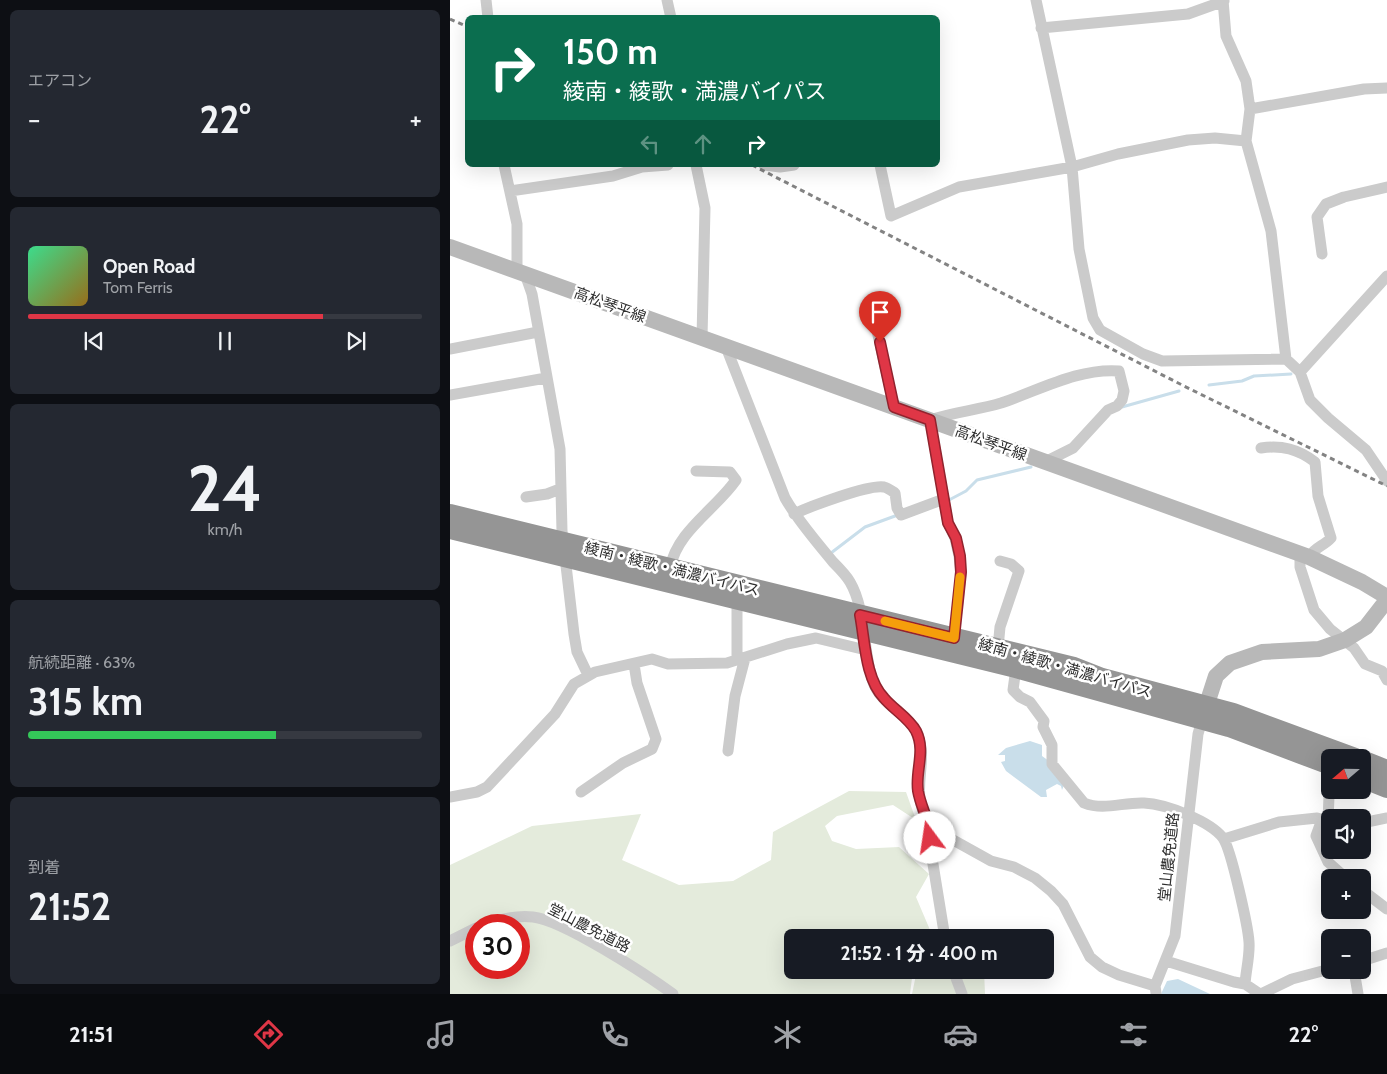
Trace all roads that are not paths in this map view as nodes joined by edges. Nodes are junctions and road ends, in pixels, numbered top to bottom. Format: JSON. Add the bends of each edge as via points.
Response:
{"nodes":[{"id":1,"x":486,"y":0,"type":"edge"},
{"id":2,"x":667,"y":0,"type":"edge"},
{"id":3,"x":1036,"y":0,"type":"edge"},
{"id":4,"x":1224,"y":1,"type":"edge"},
{"id":5,"x":488,"y":15,"type":"edge"},
{"id":6,"x":670,"y":15,"type":"edge"},
{"id":7,"x":1041,"y":28,"type":"junction"},
{"id":8,"x":1387,"y":88,"type":"edge"},
{"id":9,"x":1250,"y":109,"type":"junction"},
{"id":10,"x":1246,"y":140,"type":"junction"},
{"id":11,"x":504,"y":167,"type":"edge"},
{"id":12,"x":642,"y":167,"type":"edge"},
{"id":13,"x":696,"y":167,"type":"edge"},
{"id":14,"x":880,"y":167,"type":"edge"},
{"id":15,"x":1072,"y":167,"type":"junction"},
{"id":16,"x":1387,"y":187,"type":"edge"},
{"id":17,"x":510,"y":191,"type":"junction"},
{"id":18,"x":450,"y":247,"type":"edge"},
{"id":19,"x":1322,"y":254,"type":"dead end"},
{"id":20,"x":521,"y":272,"type":"junction"},
{"id":21,"x":1387,"y":276,"type":"edge"},
{"id":22,"x":876,"y":326,"type":"dead end"},
{"id":23,"x":538,"y":332,"type":"junction"},
{"id":24,"x":702,"y":338,"type":"junction"},
{"id":25,"x":726,"y":347,"type":"junction"},
{"id":26,"x":450,"y":349,"type":"edge"},
{"id":27,"x":1286,"y":359,"type":"junction"},
{"id":28,"x":1300,"y":372,"type":"junction"},
{"id":29,"x":546,"y":378,"type":"junction"},
{"id":30,"x":450,"y":395,"type":"edge"},
{"id":31,"x":894,"y":407,"type":"junction"},
{"id":32,"x":930,"y":420,"type":"junction"},
{"id":33,"x":1261,"y":448,"type":"dead end"},
{"id":34,"x":1045,"y":462,"type":"junction"},
{"id":35,"x":696,"y":471,"type":"dead end"},
{"id":36,"x":1387,"y":481,"type":"edge"},
{"id":37,"x":560,"y":488,"type":"junction"},
{"id":38,"x":526,"y":497,"type":"dead end"},
{"id":39,"x":944,"y":499,"type":"junction"},
{"id":40,"x":450,"y":514,"type":"edge"},
{"id":41,"x":794,"y":514,"type":"junction"},
{"id":42,"x":450,"y":530,"type":"edge"},
{"id":43,"x":565,"y":550,"type":"junction"},
{"id":44,"x":1304,"y":556,"type":"junction"},
{"id":45,"x":1000,"y":561,"type":"dead end"},
{"id":46,"x":670,"y":568,"type":"junction"},
{"id":47,"x":1387,"y":598,"type":"edge"},
{"id":48,"x":737,"y":600,"type":"junction"},
{"id":49,"x":863,"y":632,"type":"junction"},
{"id":50,"x":954,"y":638,"type":"junction"},
{"id":51,"x":1345,"y":640,"type":"junction"},
{"id":52,"x":998,"y":648,"type":"junction"},
{"id":53,"x":741,"y":659,"type":"junction"},
{"id":54,"x":634,"y":664,"type":"junction"},
{"id":55,"x":1016,"y":668,"type":"junction"},
{"id":56,"x":588,"y":675,"type":"junction"},
{"id":57,"x":1387,"y":680,"type":"edge"},
{"id":58,"x":1204,"y":713,"type":"junction"},
{"id":59,"x":1331,"y":749,"type":"edge"},
{"id":60,"x":728,"y":751,"type":"dead end"},
{"id":61,"x":1321,"y":761,"type":"edge"},
{"id":62,"x":1371,"y":764,"type":"edge"},
{"id":63,"x":1387,"y":770,"type":"edge"},
{"id":64,"x":1371,"y":782,"type":"edge"},
{"id":65,"x":1387,"y":788,"type":"edge"},
{"id":66,"x":581,"y":792,"type":"dead end"},
{"id":67,"x":450,"y":797,"type":"edge"},
{"id":68,"x":1189,"y":816,"type":"junction"},
{"id":69,"x":1387,"y":818,"type":"edge"},
{"id":70,"x":1321,"y":819,"type":"edge"},
{"id":71,"x":1371,"y":821,"type":"edge"},
{"id":72,"x":930,"y":824,"type":"junction"},
{"id":73,"x":1321,"y":825,"type":"edge"},
{"id":74,"x":1224,"y":839,"type":"junction"},
{"id":75,"x":1321,"y":847,"type":"edge"},
{"id":76,"x":1327,"y":859,"type":"edge"},
{"id":77,"x":1336,"y":869,"type":"edge"},
{"id":78,"x":1371,"y":897,"type":"edge"},
{"id":79,"x":1387,"y":909,"type":"edge"},
{"id":80,"x":530,"y":917,"type":"edge"},
{"id":81,"x":944,"y":929,"type":"edge"},
{"id":82,"x":465,"y":934,"type":"edge"},
{"id":83,"x":450,"y":941,"type":"edge"},
{"id":84,"x":1387,"y":953,"type":"edge"},
{"id":85,"x":1371,"y":958,"type":"edge"},
{"id":86,"x":1166,"y":961,"type":"junction"},
{"id":87,"x":1321,"y":971,"type":"edge"},
{"id":88,"x":956,"y":979,"type":"edge"},
{"id":89,"x":1356,"y":979,"type":"edge"},
{"id":90,"x":1245,"y":984,"type":"junction"},
{"id":91,"x":1156,"y":990,"type":"edge"},
{"id":92,"x":673,"y":994,"type":"edge"},
{"id":93,"x":962,"y":994,"type":"edge"},
{"id":94,"x":1260,"y":994,"type":"edge"},
{"id":95,"x":1358,"y":994,"type":"edge"}],
"edges":[{"from":1,"to":5,"type":"street"},
{"from":2,"to":6,"type":"street"},
{"from":3,"to":7,"type":"street"},
{"from":4,"to":7,"type":"street","via":[[1188,14]]},
{"from":4,"to":9,"type":"street","via":[[1226,36],[1246,81]]},
{"from":7,"to":15,"type":"street"},
{"from":8,"to":9,"type":"street"},
{"from":9,"to":10,"type":"street"},
{"from":10,"to":15,"type":"street","via":[[1188,140]]},
{"from":10,"to":27,"type":"street","via":[[1271,231]]},
{"from":11,"to":17,"type":"street"},
{"from":12,"to":17,"type":"street","via":[[613,176]]},
{"from":13,"to":24,"type":"street","via":[[705,208]]},
{"from":14,"to":15,"type":"street","via":[[891,216],[959,187]]},
{"from":15,"to":27,"type":"street","via":[[1079,249],[1092,318],[1100,330],[1162,361]]},
{"from":16,"to":19,"type":"street","via":[[1326,204],[1317,217]]},
{"from":17,"to":20,"type":"street"},
{"from":18,"to":20,"type":"main road","name":"高松琴平線"},
{"from":20,"to":23,"type":"street","via":[[532,294]]},
{"from":20,"to":24,"type":"main road","name":"高松琴平線"},
{"from":21,"to":28,"type":"street"},
{"from":22,"to":31,"type":"street"},
{"from":23,"to":26,"type":"street"},
{"from":23,"to":29,"type":"street"},
{"from":24,"to":25,"type":"main road","name":"高松琴平線"},
{"from":25,"to":31,"type":"main road","name":"高松琴平線"},
{"from":25,"to":41,"type":"street","via":[[784,498]]},
{"from":27,"to":28,"type":"street"},
{"from":28,"to":36,"type":"street","via":[[1310,400],[1366,450]]},
{"from":29,"to":30,"type":"street"},
{"from":29,"to":37,"type":"street","via":[[560,449]]},
{"from":31,"to":32,"type":"main road","name":"高松琴平線"},
{"from":32,"to":34,"type":"main road","name":"高松琴平線"},
{"from":32,"to":34,"type":"street","via":[[999,403],[1065,379],[1103,370],[1119,372],[1124,391],[1122,400],[1108,410],[1073,448]]},
{"from":32,"to":39,"type":"street"},
{"from":33,"to":44,"type":"street","via":[[1286,447],[1305,454],[1315,462],[1318,496],[1331,538]]},
{"from":34,"to":44,"type":"main road","name":"高松琴平線"},
{"from":35,"to":46,"type":"street","via":[[730,472],[736,480],[724,497],[690,529],[675,550]]},
{"from":37,"to":38,"type":"street"},
{"from":37,"to":43,"type":"street"},
{"from":39,"to":41,"type":"street","via":[[901,515],[895,493],[884,487],[868,489]]},
{"from":39,"to":50,"type":"street","via":[[948,523],[956,538],[961,572]]},
{"from":40,"to":43,"type":"highway","name":"綾南・綾歌・満濃バイパス"},
{"from":41,"to":49,"type":"street","via":[[850,582]]},
{"from":42,"to":43,"type":"highway","name":"綾南・綾歌・満濃バイパス"},
{"from":43,"to":46,"type":"highway","name":"綾南・綾歌・満濃バイパス"},
{"from":43,"to":48,"type":"highway","name":"綾南・綾歌・満濃バイパス"},
{"from":43,"to":56,"type":"street","via":[[577,652]]},
{"from":44,"to":47,"type":"main road","name":"高松琴平線","via":[[1362,582]]},
{"from":44,"to":51,"type":"street","via":[[1300,567],[1314,610],[1330,629]]},
{"from":45,"to":52,"type":"street","via":[[1019,571],[1000,627]]},
{"from":46,"to":49,"type":"highway","name":"綾南・綾歌・満濃バイパス"},
{"from":47,"to":51,"type":"main road","via":[[1366,627]]},
{"from":48,"to":49,"type":"highway","name":"綾南・綾歌・満濃バイパス"},
{"from":48,"to":53,"type":"street"},
{"from":49,"to":50,"type":"highway","name":"綾南・綾歌・満濃バイパス"},
{"from":49,"to":53,"type":"street","via":[[787,644]]},
{"from":49,"to":55,"type":"highway","name":"綾南・綾歌・満濃バイパス"},
{"from":49,"to":72,"type":"street","via":[[874,684],[883,698],[916,731],[921,750],[918,789]]},
{"from":50,"to":52,"type":"highway","name":"綾南・綾歌・満濃バイパス"},
{"from":51,"to":57,"type":"street","via":[[1365,664],[1382,671]]},
{"from":51,"to":58,"type":"main road","via":[[1319,649],[1262,652],[1230,663],[1216,676]]},
{"from":52,"to":55,"type":"street"},
{"from":52,"to":58,"type":"highway","name":"綾南・綾歌・満濃バイパス"},
{"from":53,"to":54,"type":"street","via":[[726,663],[668,664],[652,659]]},
{"from":53,"to":60,"type":"street"},
{"from":54,"to":56,"type":"street"},
{"from":54,"to":66,"type":"street","via":[[656,739],[652,750],[623,763]]},
{"from":55,"to":58,"type":"highway","name":"綾南・綾歌・満濃バイパス"},
{"from":55,"to":68,"type":"street","via":[[1013,690],[1030,702],[1044,721],[1052,745],[1052,764],[1084,803],[1104,807],[1145,803]]},
{"from":56,"to":67,"type":"street","via":[[574,684],[555,714],[487,787]]},
{"from":58,"to":59,"type":"highway","name":"綾南・綾歌・満濃バイパス","via":[[1233,713]]},
{"from":58,"to":61,"type":"highway","name":"綾南・綾歌・満濃バイパス"},
{"from":58,"to":68,"type":"street","name":"堂山農免道路","via":[[1198,734]]},
{"from":62,"to":63,"type":"highway"},
{"from":64,"to":65,"type":"highway"},
{"from":68,"to":74,"type":"street","via":[[1211,826]]},
{"from":68,"to":86,"type":"street","name":"堂山農免道路","via":[[1175,936]]},
{"from":69,"to":71,"type":"street"},
{"from":70,"to":74,"type":"street","via":[[1279,822]]},
{"from":72,"to":81,"type":"street","via":[[931,852]]},
{"from":72,"to":91,"type":"street","via":[[991,861],[1014,867],[1035,878],[1062,904],[1090,956],[1102,967]]},
{"from":73,"to":75,"type":"street","via":[[1316,836]]},
{"from":74,"to":90,"type":"street","via":[[1249,942]]},
{"from":76,"to":77,"type":"street"},
{"from":78,"to":79,"type":"street"},
{"from":80,"to":92,"type":"street","name":"堂山農免道路","via":[[555,924],[590,942]]},
{"from":82,"to":83,"type":"street"},
{"from":84,"to":85,"type":"street"},
{"from":86,"to":90,"type":"street"},
{"from":86,"to":91,"type":"street","name":"堂山農免道路"},
{"from":87,"to":94,"type":"street","via":[[1292,979]]},
{"from":88,"to":93,"type":"street"},
{"from":89,"to":95,"type":"street"},
{"from":90,"to":94,"type":"street"}]}
